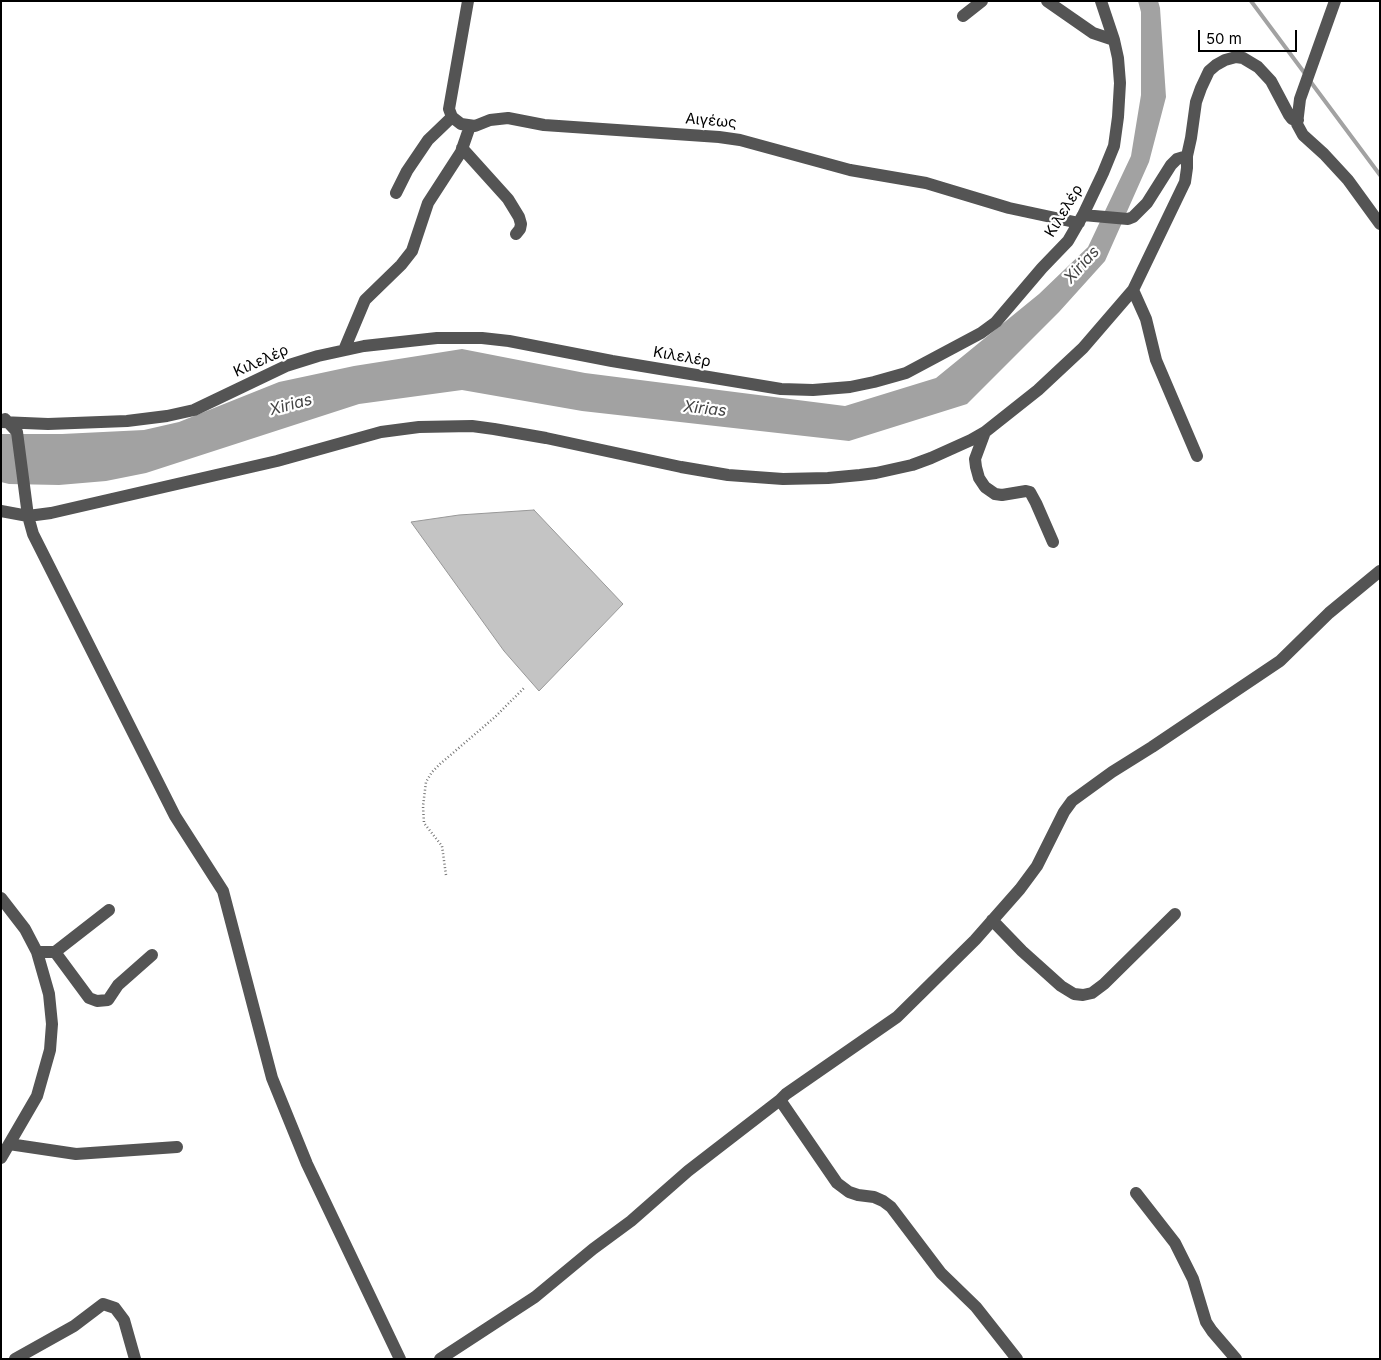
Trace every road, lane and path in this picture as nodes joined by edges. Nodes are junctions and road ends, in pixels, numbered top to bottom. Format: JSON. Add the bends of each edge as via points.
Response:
{"nodes":[{"id":1,"x":468,"y":1,"type":"edge"},
{"id":2,"x":982,"y":1,"type":"edge"},
{"id":3,"x":1047,"y":1,"type":"edge"},
{"id":4,"x":1101,"y":1,"type":"edge"},
{"id":5,"x":1335,"y":1,"type":"edge"},
{"id":6,"x":963,"y":16,"type":"dead end"},
{"id":7,"x":1114,"y":40,"type":"junction"},
{"id":8,"x":452,"y":117,"type":"junction"},
{"id":9,"x":1298,"y":120,"type":"junction"},
{"id":10,"x":470,"y":126,"type":"junction"},
{"id":11,"x":462,"y":148,"type":"junction"},
{"id":12,"x":1187,"y":156,"type":"junction"},
{"id":13,"x":396,"y":193,"type":"dead end"},
{"id":14,"x":1081,"y":219,"type":"junction"},
{"id":15,"x":1380,"y":224,"type":"edge"},
{"id":16,"x":516,"y":234,"type":"dead end"},
{"id":17,"x":1135,"y":293,"type":"junction"},
{"id":18,"x":344,"y":350,"type":"junction"},
{"id":19,"x":7,"y":423,"type":"edge"},
{"id":20,"x":985,"y":432,"type":"junction"},
{"id":21,"x":1196,"y":456,"type":"dead end"},
{"id":22,"x":1,"y":511,"type":"edge"},
{"id":23,"x":28,"y":516,"type":"junction"},
{"id":24,"x":1053,"y":542,"type":"dead end"},
{"id":25,"x":1380,"y":570,"type":"edge"},
{"id":26,"x":524,"y":688,"type":"dead end"},
{"id":27,"x":446,"y":875,"type":"dead end"},
{"id":28,"x":1,"y":898,"type":"edge"},
{"id":29,"x":109,"y":910,"type":"dead end"},
{"id":30,"x":1175,"y":914,"type":"dead end"},
{"id":31,"x":992,"y":920,"type":"junction"},
{"id":32,"x":37,"y":952,"type":"junction"},
{"id":33,"x":55,"y":952,"type":"junction"},
{"id":34,"x":152,"y":955,"type":"dead end"},
{"id":35,"x":780,"y":1100,"type":"junction"},
{"id":36,"x":10,"y":1144,"type":"junction"},
{"id":37,"x":177,"y":1147,"type":"dead end"},
{"id":38,"x":1,"y":1158,"type":"edge"},
{"id":39,"x":1136,"y":1193,"type":"dead end"},
{"id":40,"x":15,"y":1359,"type":"edge"},
{"id":41,"x":135,"y":1359,"type":"edge"},
{"id":42,"x":400,"y":1359,"type":"edge"},
{"id":43,"x":440,"y":1359,"type":"edge"},
{"id":44,"x":1017,"y":1359,"type":"edge"},
{"id":45,"x":1236,"y":1359,"type":"edge"}],
"edges":[{"from":1,"to":8,"type":"street","via":[[449,109]]},
{"from":2,"to":6,"type":"street"},
{"from":3,"to":7,"type":"street","via":[[1093,33]]},
{"from":4,"to":7,"type":"street","name":"Κιλελέρ"},
{"from":5,"to":9,"type":"street","via":[[1300,100]]},
{"from":7,"to":14,"type":"street","name":"Κιλελέρ","via":[[1120,83],[1114,146]]},
{"from":8,"to":10,"type":"street"},
{"from":8,"to":13,"type":"street","via":[[428,140]]},
{"from":9,"to":12,"type":"street","via":[[1289,115],[1271,81],[1258,66],[1243,58],[1231,58],[1216,65],[1205,80],[1196,102]]},
{"from":9,"to":15,"type":"street","via":[[1300,132],[1334,164]]},
{"from":10,"to":11,"type":"street"},
{"from":10,"to":14,"type":"street","name":"Αιγέως","via":[[508,118],[544,125],[740,140],[850,170],[926,182],[985,201]]},
{"from":11,"to":16,"type":"street","via":[[508,199],[519,217],[520,230]]},
{"from":11,"to":18,"type":"street","via":[[428,204],[412,251],[365,300]]},
{"from":12,"to":14,"type":"street","name":"Αιγέως","via":[[1177,158],[1147,203],[1133,217]]},
{"from":12,"to":17,"type":"street","via":[[1185,182]]},
{"from":14,"to":18,"type":"street","name":"Κιλελέρ","via":[[1068,241],[996,322],[906,372],[850,387],[800,390],[764,387],[482,338],[428,338]]},
{"from":17,"to":20,"type":"street","via":[[1038,390]]},
{"from":17,"to":21,"type":"street","via":[[1156,360]]},
{"from":18,"to":19,"type":"street","name":"Κιλελέρ","via":[[286,366],[206,405],[174,415],[127,421]]},
{"from":19,"to":23,"type":"street"},
{"from":20,"to":23,"type":"street","via":[[931,458],[895,469],[828,478],[782,479],[682,467],[472,426],[405,428],[208,478],[51,514]]},
{"from":20,"to":24,"type":"street","via":[[975,459],[979,478],[995,494],[1030,492]]},
{"from":22,"to":23,"type":"street"},
{"from":23,"to":42,"type":"street","via":[[42,553],[175,816],[223,891],[272,1078],[307,1164]]},
{"from":25,"to":31,"type":"street","via":[[1329,613],[1280,661],[1072,801],[1027,881]]},
{"from":26,"to":27,"type":"path","via":[[440,764],[426,782],[424,823],[442,846]]},
{"from":28,"to":32,"type":"street","via":[[25,928]]},
{"from":29,"to":33,"type":"street"},
{"from":30,"to":31,"type":"street","via":[[1104,984],[1083,995],[1061,986]]},
{"from":31,"to":35,"type":"street","via":[[896,1017]]},
{"from":32,"to":33,"type":"street"},
{"from":32,"to":36,"type":"street","via":[[50,1002],[51,1044],[37,1096]]},
{"from":33,"to":34,"type":"street","via":[[86,994],[97,1002],[108,1000],[118,985]]},
{"from":35,"to":43,"type":"street","via":[[535,1297]]},
{"from":35,"to":44,"type":"street","via":[[837,1183],[849,1192],[874,1197],[892,1207],[940,1273],[976,1306]]},
{"from":36,"to":37,"type":"street","via":[[76,1154]]},
{"from":36,"to":38,"type":"street"},
{"from":39,"to":45,"type":"street","via":[[1175,1243],[1193,1279],[1206,1322]]},
{"from":40,"to":41,"type":"street","via":[[74,1326],[103,1304],[115,1308],[124,1320]]}]}
